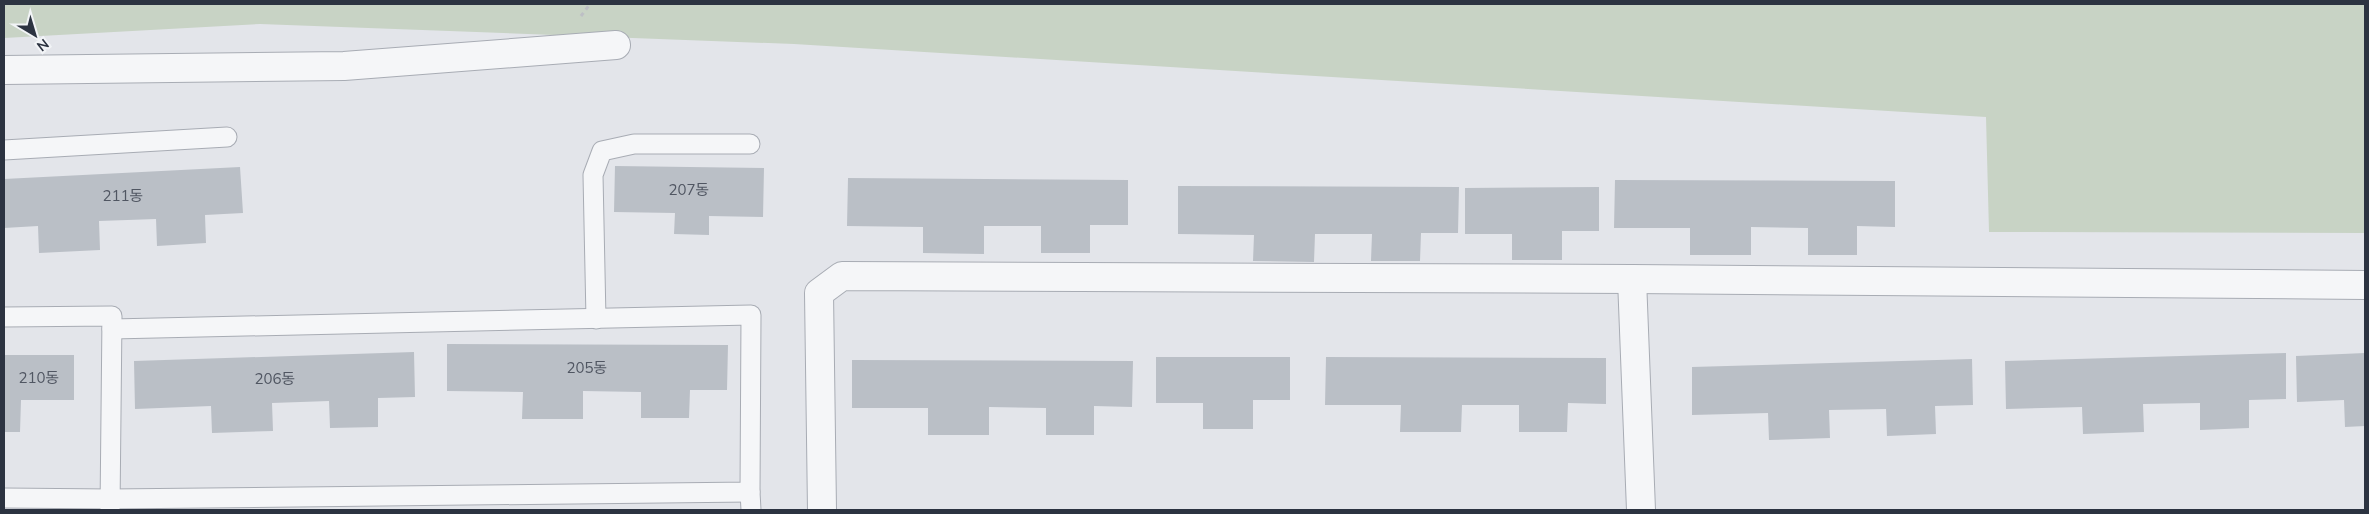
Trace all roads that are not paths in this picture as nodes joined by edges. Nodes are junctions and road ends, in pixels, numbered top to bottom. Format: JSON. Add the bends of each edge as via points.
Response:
{"nodes":[{"id":1,"x":616,"y":45,"type":"dead end"},
{"id":2,"x":4,"y":70,"type":"edge"},
{"id":3,"x":227,"y":137,"type":"dead end"},
{"id":4,"x":750,"y":144,"type":"dead end"},
{"id":5,"x":4,"y":150,"type":"edge"},
{"id":6,"x":1632,"y":278,"type":"junction"},
{"id":7,"x":2365,"y":285,"type":"edge"},
{"id":8,"x":4,"y":317,"type":"edge"},
{"id":9,"x":596,"y":319,"type":"junction"},
{"id":10,"x":112,"y":328,"type":"junction"},
{"id":11,"x":4,"y":498,"type":"edge"},
{"id":12,"x":750,"y":501,"type":"edge"},
{"id":13,"x":110,"y":505,"type":"edge"},
{"id":14,"x":822,"y":510,"type":"edge"},
{"id":15,"x":1641,"y":510,"type":"edge"}],
"edges":[{"from":1,"to":2,"type":"street","via":[[344,66]]},
{"from":3,"to":5,"type":"lane"},
{"from":4,"to":9,"type":"lane","via":[[634,144],[602,151],[593,175]]},
{"from":6,"to":7,"type":"street"},
{"from":6,"to":14,"type":"street","via":[[842,276],[820,293]]},
{"from":6,"to":15,"type":"street"},
{"from":8,"to":10,"type":"lane","via":[[112,316]]},
{"from":9,"to":10,"type":"lane"},
{"from":9,"to":12,"type":"lane","via":[[751,316]]},
{"from":10,"to":13,"type":"lane"},
{"from":11,"to":13,"type":"lane"},
{"from":12,"to":13,"type":"lane"}]}
